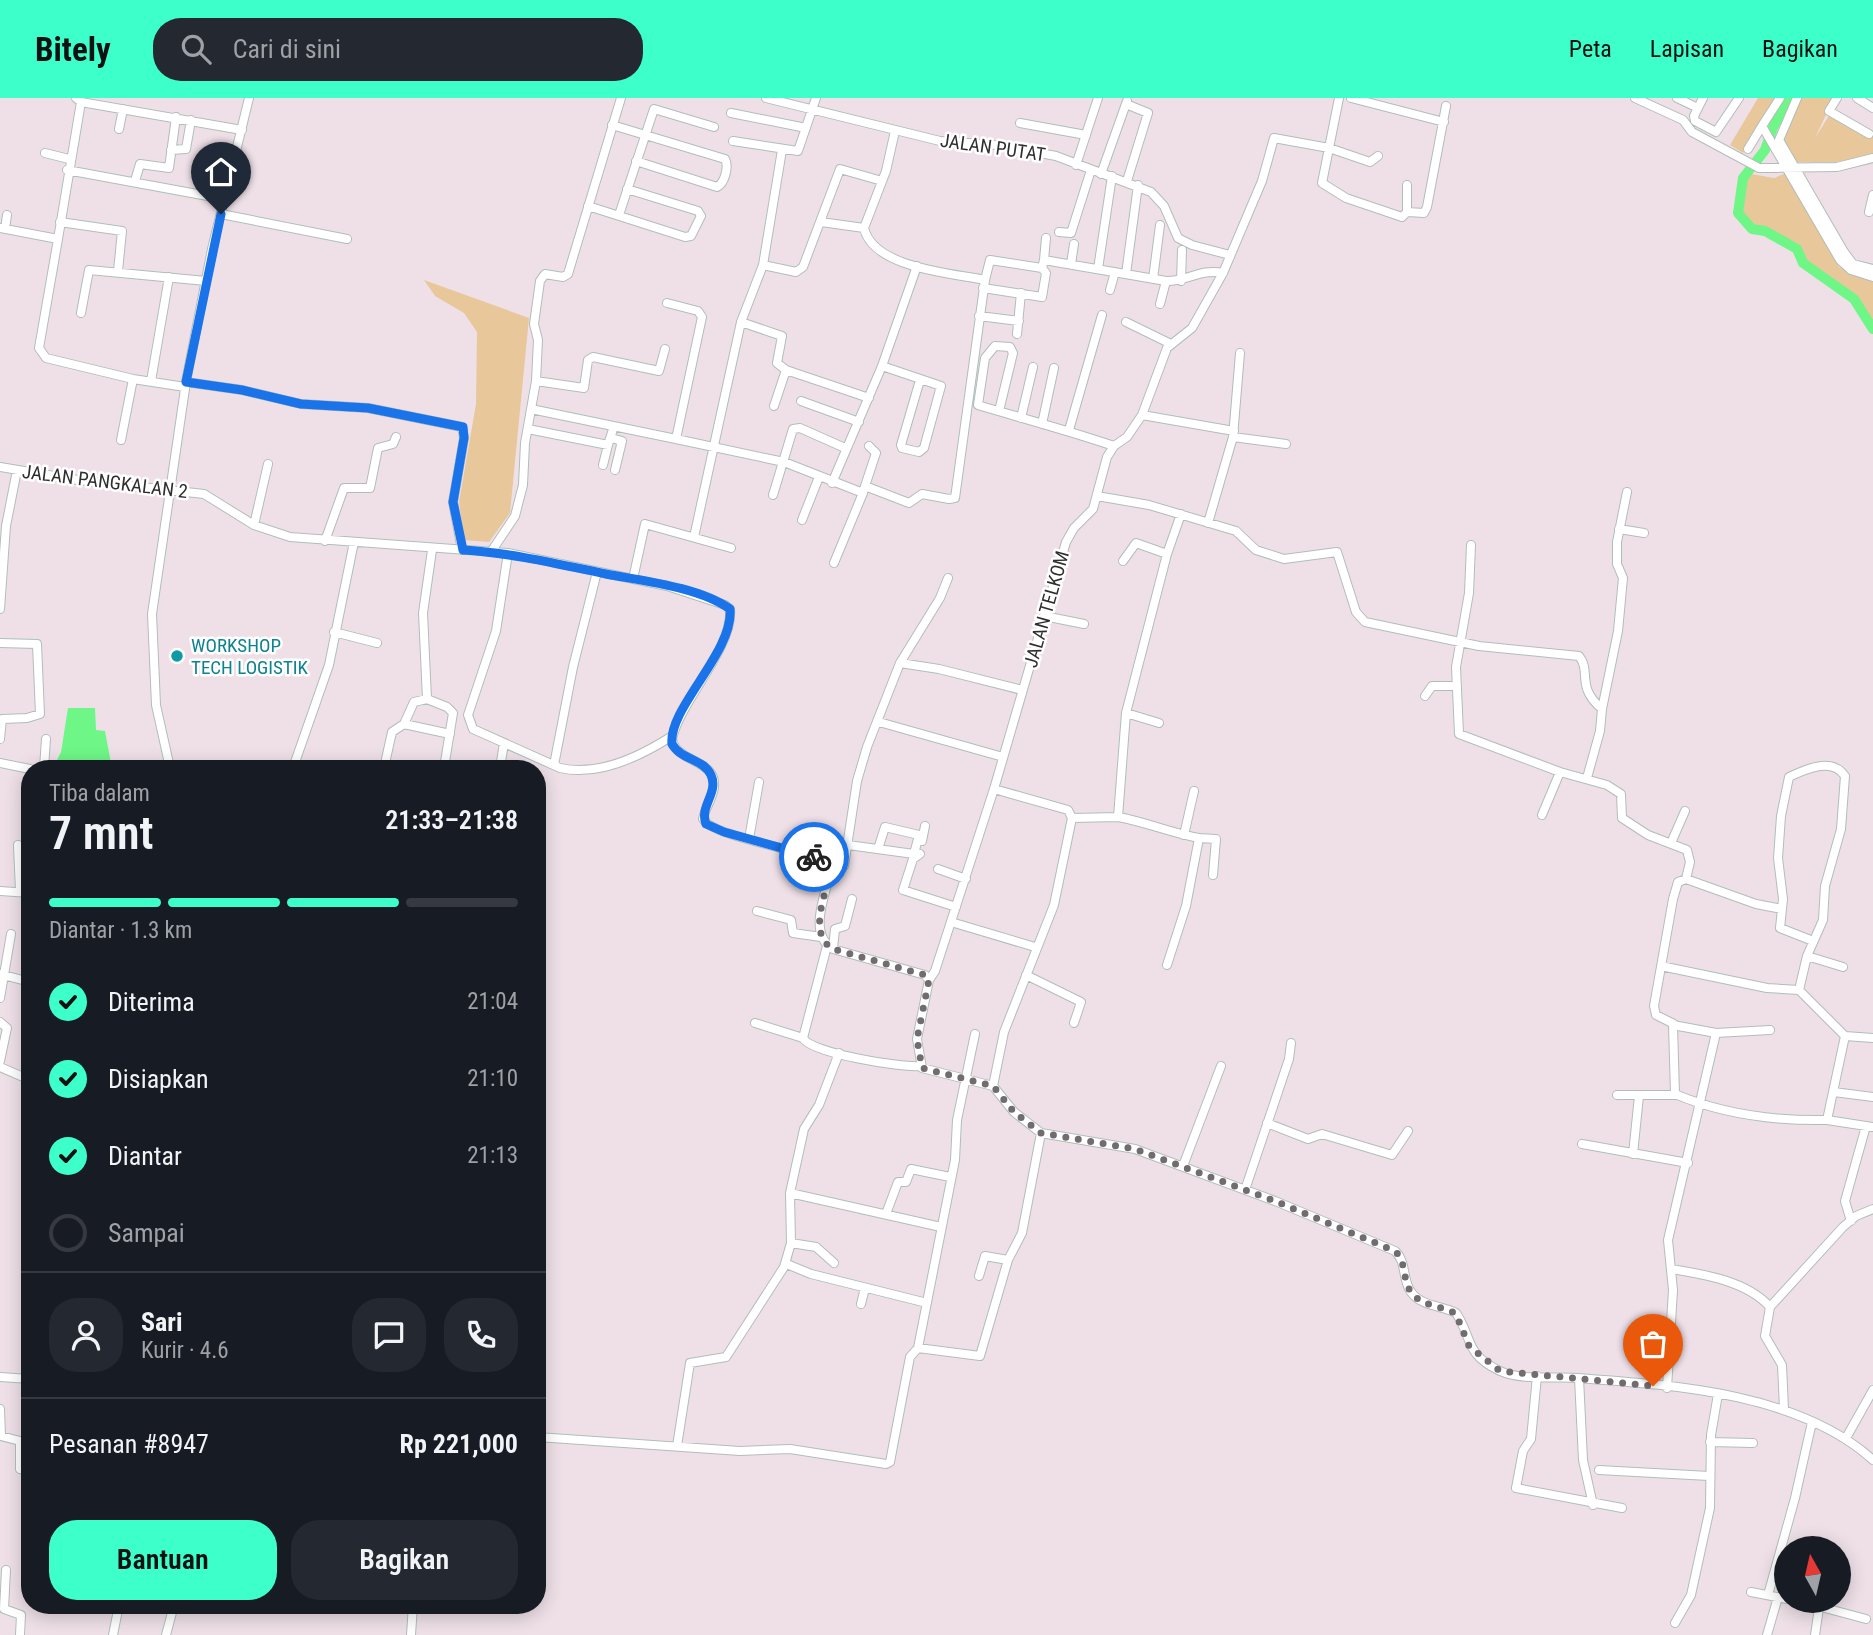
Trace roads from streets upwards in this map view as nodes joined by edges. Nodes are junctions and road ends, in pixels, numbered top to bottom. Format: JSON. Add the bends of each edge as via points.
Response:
{"nodes":[{"id":1,"x":249,"y":98,"type":"edge"},
{"id":2,"x":621,"y":98,"type":"edge"},
{"id":3,"x":816,"y":98,"type":"edge"},
{"id":4,"x":1098,"y":98,"type":"edge"},
{"id":5,"x":1339,"y":98,"type":"edge"},
{"id":6,"x":1351,"y":98,"type":"edge"},
{"id":7,"x":1635,"y":98,"type":"edge"},
{"id":8,"x":1677,"y":98,"type":"edge"},
{"id":9,"x":1740,"y":98,"type":"edge"},
{"id":10,"x":1780,"y":98,"type":"edge"},
{"id":11,"x":1797,"y":98,"type":"edge"},
{"id":12,"x":1837,"y":98,"type":"edge"},
{"id":13,"x":1857,"y":98,"type":"edge"},
{"id":14,"x":772,"y":99,"type":"edge"},
{"id":15,"x":79,"y":100,"type":"edge"},
{"id":16,"x":1127,"y":101,"type":"edge"},
{"id":17,"x":1701,"y":101,"type":"edge"},
{"id":18,"x":1446,"y":106,"type":"dead end"},
{"id":19,"x":1873,"y":108,"type":"edge"},
{"id":20,"x":123,"y":109,"type":"junction"},
{"id":21,"x":812,"y":110,"type":"junction"},
{"id":22,"x":731,"y":113,"type":"dead end"},
{"id":23,"x":176,"y":117,"type":"junction"},
{"id":24,"x":191,"y":120,"type":"junction"},
{"id":25,"x":1444,"y":122,"type":"junction"},
{"id":26,"x":1020,"y":123,"type":"dead end"},
{"id":27,"x":612,"y":125,"type":"junction"},
{"id":28,"x":714,"y":127,"type":"dead end"},
{"id":29,"x":806,"y":128,"type":"junction"},
{"id":30,"x":119,"y":129,"type":"dead end"},
{"id":31,"x":1764,"y":129,"type":"junction"},
{"id":32,"x":242,"y":130,"type":"junction"},
{"id":33,"x":895,"y":131,"type":"junction"},
{"id":34,"x":644,"y":134,"type":"junction"},
{"id":35,"x":1869,"y":134,"type":"dead end"},
{"id":36,"x":1086,"y":135,"type":"junction"},
{"id":37,"x":733,"y":141,"type":"dead end"},
{"id":38,"x":1329,"y":148,"type":"junction"},
{"id":39,"x":1748,"y":149,"type":"dead end"},
{"id":40,"x":171,"y":150,"type":"junction"},
{"id":41,"x":782,"y":150,"type":"junction"},
{"id":42,"x":45,"y":153,"type":"dead end"},
{"id":43,"x":1378,"y":156,"type":"dead end"},
{"id":44,"x":1873,"y":158,"type":"edge"},
{"id":45,"x":69,"y":159,"type":"junction"},
{"id":46,"x":636,"y":161,"type":"junction"},
{"id":47,"x":1076,"y":164,"type":"junction"},
{"id":48,"x":1788,"y":166,"type":"junction"},
{"id":49,"x":67,"y":170,"type":"junction"},
{"id":50,"x":1091,"y":170,"type":"junction"},
{"id":51,"x":1101,"y":174,"type":"junction"},
{"id":52,"x":1112,"y":176,"type":"junction"},
{"id":53,"x":135,"y":181,"type":"junction"},
{"id":54,"x":882,"y":181,"type":"junction"},
{"id":55,"x":1127,"y":181,"type":"junction"},
{"id":56,"x":1407,"y":185,"type":"dead end"},
{"id":57,"x":1138,"y":186,"type":"junction"},
{"id":58,"x":628,"y":189,"type":"junction"},
{"id":59,"x":1873,"y":195,"type":"edge"},
{"id":60,"x":224,"y":199,"type":"junction"},
{"id":61,"x":588,"y":206,"type":"junction"},
{"id":62,"x":1407,"y":212,"type":"junction"},
{"id":63,"x":1868,"y":212,"type":"dead end"},
{"id":64,"x":221,"y":214,"type":"junction"},
{"id":65,"x":7,"y":215,"type":"dead end"},
{"id":66,"x":619,"y":215,"type":"junction"},
{"id":67,"x":60,"y":222,"type":"junction"},
{"id":68,"x":821,"y":222,"type":"junction"},
{"id":69,"x":1160,"y":225,"type":"dead end"},
{"id":70,"x":864,"y":228,"type":"junction"},
{"id":71,"x":3,"y":229,"type":"edge"},
{"id":72,"x":1059,"y":232,"type":"dead end"},
{"id":73,"x":1046,"y":238,"type":"dead end"},
{"id":74,"x":58,"y":239,"type":"junction"},
{"id":75,"x":347,"y":239,"type":"dead end"},
{"id":76,"x":1074,"y":244,"type":"dead end"},
{"id":77,"x":1182,"y":250,"type":"dead end"},
{"id":78,"x":1230,"y":255,"type":"junction"},
{"id":79,"x":1209,"y":260,"type":"dead end"},
{"id":80,"x":1043,"y":264,"type":"junction"},
{"id":81,"x":1071,"y":264,"type":"junction"},
{"id":82,"x":763,"y":265,"type":"junction"},
{"id":83,"x":917,"y":266,"type":"junction"},
{"id":84,"x":1098,"y":269,"type":"junction"},
{"id":85,"x":118,"y":271,"type":"junction"},
{"id":86,"x":1115,"y":272,"type":"junction"},
{"id":87,"x":1208,"y":272,"type":"junction"},
{"id":88,"x":1223,"y":273,"type":"junction"},
{"id":89,"x":1871,"y":273,"type":"edge"},
{"id":90,"x":1126,"y":274,"type":"junction"},
{"id":91,"x":169,"y":277,"type":"junction"},
{"id":92,"x":1153,"y":279,"type":"junction"},
{"id":93,"x":206,"y":281,"type":"junction"},
{"id":94,"x":1166,"y":281,"type":"junction"},
{"id":95,"x":1181,"y":281,"type":"junction"},
{"id":96,"x":984,"y":284,"type":"junction"},
{"id":97,"x":1110,"y":290,"type":"dead end"},
{"id":98,"x":1021,"y":293,"type":"junction"},
{"id":99,"x":667,"y":303,"type":"dead end"},
{"id":100,"x":1160,"y":304,"type":"dead end"},
{"id":101,"x":81,"y":313,"type":"dead end"},
{"id":102,"x":1102,"y":315,"type":"dead end"},
{"id":103,"x":979,"y":316,"type":"junction"},
{"id":104,"x":741,"y":321,"type":"junction"},
{"id":105,"x":1019,"y":321,"type":"junction"},
{"id":106,"x":1126,"y":322,"type":"dead end"},
{"id":107,"x":1017,"y":334,"type":"dead end"},
{"id":108,"x":1171,"y":344,"type":"junction"},
{"id":109,"x":665,"y":349,"type":"dead end"},
{"id":110,"x":1240,"y":353,"type":"dead end"},
{"id":111,"x":882,"y":366,"type":"junction"},
{"id":112,"x":1033,"y":367,"type":"dead end"},
{"id":113,"x":1054,"y":368,"type":"dead end"},
{"id":114,"x":786,"y":370,"type":"junction"},
{"id":115,"x":133,"y":379,"type":"junction"},
{"id":116,"x":920,"y":380,"type":"junction"},
{"id":117,"x":151,"y":381,"type":"junction"},
{"id":118,"x":536,"y":381,"type":"junction"},
{"id":119,"x":186,"y":384,"type":"junction"},
{"id":120,"x":869,"y":398,"type":"junction"},
{"id":121,"x":801,"y":401,"type":"dead end"},
{"id":122,"x":774,"y":406,"type":"dead end"},
{"id":123,"x":531,"y":409,"type":"junction"},
{"id":124,"x":999,"y":411,"type":"junction"},
{"id":125,"x":1142,"y":415,"type":"junction"},
{"id":126,"x":1021,"y":418,"type":"junction"},
{"id":127,"x":859,"y":422,"type":"junction"},
{"id":128,"x":1042,"y":424,"type":"junction"},
{"id":129,"x":614,"y":426,"type":"junction"},
{"id":130,"x":528,"y":429,"type":"junction"},
{"id":131,"x":1069,"y":430,"type":"junction"},
{"id":132,"x":1234,"y":434,"type":"junction"},
{"id":133,"x":396,"y":438,"type":"dead end"},
{"id":134,"x":676,"y":439,"type":"junction"},
{"id":135,"x":121,"y":440,"type":"dead end"},
{"id":136,"x":610,"y":441,"type":"junction"},
{"id":137,"x":1286,"y":443,"type":"dead end"},
{"id":138,"x":869,"y":446,"type":"dead end"},
{"id":139,"x":1114,"y":446,"type":"junction"},
{"id":140,"x":715,"y":447,"type":"junction"},
{"id":141,"x":845,"y":448,"type":"junction"},
{"id":142,"x":784,"y":462,"type":"junction"},
{"id":143,"x":268,"y":464,"type":"dead end"},
{"id":144,"x":603,"y":465,"type":"dead end"},
{"id":145,"x":0,"y":467,"type":"edge"},
{"id":146,"x":17,"y":470,"type":"junction"},
{"id":147,"x":615,"y":470,"type":"dead end"},
{"id":148,"x":819,"y":477,"type":"junction"},
{"id":149,"x":832,"y":483,"type":"junction"},
{"id":150,"x":169,"y":488,"type":"junction"},
{"id":151,"x":864,"y":490,"type":"junction"},
{"id":152,"x":1628,"y":492,"type":"dead end"},
{"id":153,"x":773,"y":495,"type":"dead end"},
{"id":154,"x":1097,"y":496,"type":"junction"},
{"id":155,"x":1181,"y":514,"type":"junction"},
{"id":156,"x":802,"y":520,"type":"dead end"},
{"id":157,"x":1208,"y":523,"type":"junction"},
{"id":158,"x":254,"y":525,"type":"junction"},
{"id":159,"x":1619,"y":529,"type":"junction"},
{"id":160,"x":1644,"y":533,"type":"dead end"},
{"id":161,"x":694,"y":537,"type":"junction"},
{"id":162,"x":325,"y":541,"type":"junction"},
{"id":163,"x":354,"y":542,"type":"junction"},
{"id":164,"x":1471,"y":545,"type":"dead end"},
{"id":165,"x":731,"y":548,"type":"dead end"},
{"id":166,"x":432,"y":550,"type":"junction"},
{"id":167,"x":463,"y":550,"type":"junction"},
{"id":168,"x":491,"y":552,"type":"junction"},
{"id":169,"x":508,"y":553,"type":"junction"},
{"id":170,"x":1167,"y":554,"type":"junction"},
{"id":171,"x":1123,"y":561,"type":"dead end"},
{"id":172,"x":834,"y":563,"type":"dead end"},
{"id":173,"x":597,"y":572,"type":"junction"},
{"id":174,"x":948,"y":578,"type":"dead end"},
{"id":175,"x":633,"y":579,"type":"junction"},
{"id":176,"x":0,"y":609,"type":"edge"},
{"id":177,"x":1044,"y":616,"type":"junction"},
{"id":178,"x":1084,"y":624,"type":"dead end"},
{"id":179,"x":334,"y":632,"type":"junction"},
{"id":180,"x":1460,"y":642,"type":"junction"},
{"id":181,"x":0,"y":643,"type":"edge"},
{"id":182,"x":377,"y":643,"type":"dead end"},
{"id":183,"x":900,"y":663,"type":"junction"},
{"id":184,"x":1457,"y":686,"type":"junction"},
{"id":185,"x":1022,"y":690,"type":"junction"},
{"id":186,"x":1425,"y":696,"type":"dead end"},
{"id":187,"x":427,"y":699,"type":"junction"},
{"id":188,"x":1602,"y":709,"type":"junction"},
{"id":189,"x":1126,"y":713,"type":"junction"},
{"id":190,"x":879,"y":722,"type":"junction"},
{"id":191,"x":1159,"y":723,"type":"dead end"},
{"id":192,"x":404,"y":724,"type":"junction"},
{"id":193,"x":450,"y":734,"type":"junction"},
{"id":194,"x":672,"y":736,"type":"junction"},
{"id":195,"x":0,"y":739,"type":"edge"},
{"id":196,"x":46,"y":739,"type":"dead end"},
{"id":197,"x":504,"y":743,"type":"junction"},
{"id":198,"x":1003,"y":757,"type":"junction"},
{"id":199,"x":45,"y":760,"type":"edge"},
{"id":200,"x":168,"y":760,"type":"edge"},
{"id":201,"x":296,"y":760,"type":"edge"},
{"id":202,"x":386,"y":760,"type":"dead end"},
{"id":203,"x":445,"y":760,"type":"edge"},
{"id":204,"x":501,"y":760,"type":"edge"},
{"id":205,"x":543,"y":760,"type":"edge"},
{"id":206,"x":546,"y":761,"type":"edge"},
{"id":207,"x":0,"y":763,"type":"edge"},
{"id":208,"x":554,"y":765,"type":"junction"},
{"id":209,"x":21,"y":767,"type":"edge"},
{"id":210,"x":1560,"y":772,"type":"junction"},
{"id":211,"x":1587,"y":778,"type":"junction"},
{"id":212,"x":760,"y":782,"type":"dead end"},
{"id":213,"x":994,"y":789,"type":"junction"},
{"id":214,"x":1194,"y":791,"type":"dead end"},
{"id":215,"x":1685,"y":811,"type":"dead end"},
{"id":216,"x":1542,"y":815,"type":"dead end"},
{"id":217,"x":1118,"y":817,"type":"junction"},
{"id":218,"x":1072,"y":818,"type":"junction"},
{"id":219,"x":925,"y":826,"type":"dead end"},
{"id":220,"x":1184,"y":835,"type":"junction"},
{"id":221,"x":1199,"y":838,"type":"junction"},
{"id":222,"x":749,"y":839,"type":"junction"},
{"id":223,"x":1671,"y":843,"type":"junction"},
{"id":224,"x":18,"y":845,"type":"dead end"},
{"id":225,"x":848,"y":845,"type":"junction"},
{"id":226,"x":878,"y":849,"type":"junction"},
{"id":227,"x":938,"y":869,"type":"dead end"},
{"id":228,"x":831,"y":870,"type":"junction"},
{"id":229,"x":1213,"y":874,"type":"dead end"},
{"id":230,"x":966,"y":879,"type":"junction"},
{"id":231,"x":1686,"y":879,"type":"junction"},
{"id":232,"x":0,"y":891,"type":"edge"},
{"id":233,"x":20,"y":891,"type":"joint"},
{"id":234,"x":852,"y":899,"type":"dead end"},
{"id":235,"x":956,"y":907,"type":"junction"},
{"id":236,"x":1782,"y":909,"type":"junction"},
{"id":237,"x":757,"y":911,"type":"dead end"},
{"id":238,"x":951,"y":922,"type":"junction"},
{"id":239,"x":11,"y":934,"type":"dead end"},
{"id":240,"x":821,"y":937,"type":"junction"},
{"id":241,"x":1813,"y":942,"type":"junction"},
{"id":242,"x":830,"y":947,"type":"junction"},
{"id":243,"x":1035,"y":947,"type":"junction"},
{"id":244,"x":1807,"y":956,"type":"junction"},
{"id":245,"x":1167,"y":965,"type":"dead end"},
{"id":246,"x":1661,"y":966,"type":"junction"},
{"id":247,"x":1843,"y":967,"type":"dead end"},
{"id":248,"x":1,"y":974,"type":"edge"},
{"id":249,"x":1026,"y":975,"type":"junction"},
{"id":250,"x":21,"y":980,"type":"edge"},
{"id":251,"x":929,"y":980,"type":"junction"},
{"id":252,"x":1799,"y":990,"type":"junction"},
{"id":253,"x":0,"y":998,"type":"edge"},
{"id":254,"x":0,"y":1022,"type":"edge"},
{"id":255,"x":755,"y":1023,"type":"dead end"},
{"id":256,"x":1074,"y":1023,"type":"dead end"},
{"id":257,"x":1674,"y":1024,"type":"junction"},
{"id":258,"x":1770,"y":1030,"type":"dead end"},
{"id":259,"x":1717,"y":1033,"type":"junction"},
{"id":260,"x":975,"y":1034,"type":"dead end"},
{"id":261,"x":1845,"y":1036,"type":"junction"},
{"id":262,"x":803,"y":1038,"type":"junction"},
{"id":263,"x":1873,"y":1038,"type":"edge"},
{"id":264,"x":1291,"y":1044,"type":"dead end"},
{"id":265,"x":839,"y":1053,"type":"junction"},
{"id":266,"x":0,"y":1061,"type":"edge"},
{"id":267,"x":920,"y":1066,"type":"junction"},
{"id":268,"x":1221,"y":1066,"type":"dead end"},
{"id":269,"x":0,"y":1067,"type":"edge"},
{"id":270,"x":21,"y":1076,"type":"edge"},
{"id":271,"x":964,"y":1078,"type":"junction"},
{"id":272,"x":993,"y":1086,"type":"junction"},
{"id":273,"x":1834,"y":1092,"type":"junction"},
{"id":274,"x":1678,"y":1095,"type":"junction"},
{"id":275,"x":1617,"y":1096,"type":"dead end"},
{"id":276,"x":1639,"y":1096,"type":"junction"},
{"id":277,"x":1873,"y":1097,"type":"edge"},
{"id":278,"x":1701,"y":1104,"type":"junction"},
{"id":279,"x":1827,"y":1120,"type":"junction"},
{"id":280,"x":1266,"y":1123,"type":"junction"},
{"id":281,"x":1870,"y":1126,"type":"edge"},
{"id":282,"x":1408,"y":1131,"type":"dead end"},
{"id":283,"x":1041,"y":1133,"type":"junction"},
{"id":284,"x":1582,"y":1144,"type":"dead end"},
{"id":285,"x":1633,"y":1154,"type":"junction"},
{"id":286,"x":1688,"y":1163,"type":"junction"},
{"id":287,"x":1183,"y":1166,"type":"junction"},
{"id":288,"x":950,"y":1177,"type":"junction"},
{"id":289,"x":1245,"y":1190,"type":"junction"},
{"id":290,"x":790,"y":1193,"type":"junction"},
{"id":291,"x":1873,"y":1209,"type":"edge"},
{"id":292,"x":886,"y":1214,"type":"junction"},
{"id":293,"x":1851,"y":1221,"type":"junction"},
{"id":294,"x":941,"y":1227,"type":"junction"},
{"id":295,"x":791,"y":1243,"type":"junction"},
{"id":296,"x":1008,"y":1260,"type":"junction"},
{"id":297,"x":834,"y":1263,"type":"dead end"},
{"id":298,"x":789,"y":1265,"type":"dead end"},
{"id":299,"x":1671,"y":1269,"type":"junction"},
{"id":300,"x":979,"y":1276,"type":"dead end"},
{"id":301,"x":865,"y":1288,"type":"junction"},
{"id":302,"x":927,"y":1303,"type":"junction"},
{"id":303,"x":861,"y":1304,"type":"dead end"},
{"id":304,"x":1770,"y":1307,"type":"junction"},
{"id":305,"x":918,"y":1349,"type":"junction"},
{"id":306,"x":1536,"y":1376,"type":"junction"},
{"id":307,"x":0,"y":1377,"type":"edge"},
{"id":308,"x":21,"y":1378,"type":"edge"},
{"id":309,"x":1579,"y":1378,"type":"junction"},
{"id":310,"x":1667,"y":1388,"type":"junction"},
{"id":311,"x":1873,"y":1390,"type":"edge"},
{"id":312,"x":1718,"y":1394,"type":"junction"},
{"id":313,"x":0,"y":1409,"type":"edge"},
{"id":314,"x":1784,"y":1409,"type":"junction"},
{"id":315,"x":1812,"y":1422,"type":"junction"},
{"id":316,"x":546,"y":1438,"type":"edge"},
{"id":317,"x":1846,"y":1438,"type":"junction"},
{"id":318,"x":1710,"y":1442,"type":"junction"},
{"id":319,"x":1753,"y":1443,"type":"dead end"},
{"id":320,"x":677,"y":1446,"type":"junction"},
{"id":321,"x":1873,"y":1460,"type":"edge"},
{"id":322,"x":21,"y":1469,"type":"edge"},
{"id":323,"x":1600,"y":1470,"type":"dead end"},
{"id":324,"x":1709,"y":1476,"type":"junction"},
{"id":325,"x":1593,"y":1505,"type":"junction"},
{"id":326,"x":1622,"y":1508,"type":"dead end"},
{"id":327,"x":6,"y":1570,"type":"dead end"},
{"id":328,"x":1751,"y":1592,"type":"dead end"},
{"id":329,"x":1768,"y":1595,"type":"junction"},
{"id":330,"x":1774,"y":1596,"type":"edge"},
{"id":331,"x":117,"y":1614,"type":"edge"},
{"id":332,"x":172,"y":1614,"type":"edge"},
{"id":333,"x":412,"y":1614,"type":"edge"},
{"id":334,"x":1776,"y":1614,"type":"edge"},
{"id":335,"x":1818,"y":1614,"type":"edge"},
{"id":336,"x":1851,"y":1614,"type":"edge"},
{"id":337,"x":1866,"y":1619,"type":"dead end"},
{"id":338,"x":1675,"y":1623,"type":"dead end"},
{"id":339,"x":20,"y":1635,"type":"edge"},
{"id":340,"x":113,"y":1635,"type":"edge"},
{"id":341,"x":166,"y":1635,"type":"edge"},
{"id":342,"x":411,"y":1635,"type":"edge"},
{"id":343,"x":1767,"y":1635,"type":"edge"},
{"id":344,"x":1815,"y":1635,"type":"edge"}],
"edges":[{"from":1,"to":32,"type":"street"},
{"from":2,"to":27,"type":"street"},
{"from":3,"to":21,"type":"street"},
{"from":4,"to":36,"type":"street"},
{"from":5,"to":38,"type":"street"},
{"from":6,"to":25,"type":"street"},
{"from":7,"to":48,"type":"street","via":[[1684,120],[1692,132],[1755,166]]},
{"from":8,"to":17,"type":"street"},
{"from":9,"to":17,"type":"street","via":[[1718,132],[1695,121]]},
{"from":10,"to":31,"type":"street"},
{"from":11,"to":48,"type":"street","via":[[1779,138]]},
{"from":12,"to":35,"type":"street","via":[[1829,111]]},
{"from":13,"to":19,"type":"street"},
{"from":14,"to":21,"type":"street","name":"JALAN PUTAT"},
{"from":15,"to":20,"type":"street"},
{"from":15,"to":45,"type":"street"},
{"from":16,"to":51,"type":"street"},
{"from":16,"to":55,"type":"street","via":[[1148,113]]},
{"from":18,"to":25,"type":"street"},
{"from":20,"to":23,"type":"street"},
{"from":20,"to":30,"type":"street"},
{"from":21,"to":29,"type":"street"},
{"from":21,"to":33,"type":"street","name":"JALAN PUTAT"},
{"from":22,"to":29,"type":"street"},
{"from":23,"to":24,"type":"street"},
{"from":23,"to":40,"type":"street"},
{"from":24,"to":32,"type":"street"},
{"from":24,"to":40,"type":"street","via":[[186,149]]},
{"from":25,"to":62,"type":"street","via":[[1427,207],[1423,213]]},
{"from":26,"to":36,"type":"street"},
{"from":27,"to":34,"type":"street"},
{"from":27,"to":61,"type":"street"},
{"from":28,"to":34,"type":"street","via":[[654,109]]},
{"from":29,"to":41,"type":"street","via":[[798,150]]},
{"from":31,"to":39,"type":"street"},
{"from":31,"to":48,"type":"street"},
{"from":32,"to":60,"type":"street"},
{"from":33,"to":47,"type":"street","name":"JALAN PUTAT","via":[[1032,150]]},
{"from":33,"to":54,"type":"street"},
{"from":34,"to":46,"type":"street"},
{"from":34,"to":46,"type":"street","via":[[725,159],[723,182],[717,187]]},
{"from":36,"to":47,"type":"street"},
{"from":37,"to":41,"type":"street"},
{"from":38,"to":43,"type":"street","via":[[1370,162]]},
{"from":38,"to":62,"type":"street","via":[[1324,186],[1399,217]]},
{"from":38,"to":78,"type":"street","name":"JALAN TELKOM","via":[[1274,138],[1262,181]]},
{"from":40,"to":53,"type":"street","via":[[169,168],[140,164]]},
{"from":41,"to":82,"type":"street"},
{"from":42,"to":45,"type":"street"},
{"from":44,"to":48,"type":"street","via":[[1837,167]]},
{"from":45,"to":49,"type":"street"},
{"from":46,"to":58,"type":"street"},
{"from":47,"to":50,"type":"street","name":"JALAN PUTAT"},
{"from":48,"to":89,"type":"street","via":[[1853,264]]},
{"from":49,"to":53,"type":"street"},
{"from":49,"to":67,"type":"street"},
{"from":50,"to":51,"type":"street","name":"JALAN PUTAT"},
{"from":50,"to":72,"type":"street","via":[[1071,233]]},
{"from":51,"to":52,"type":"street","name":"JALAN PUTAT"},
{"from":52,"to":55,"type":"street","name":"JALAN PUTAT"},
{"from":52,"to":84,"type":"street"},
{"from":53,"to":60,"type":"street"},
{"from":54,"to":68,"type":"street","via":[[840,169]]},
{"from":54,"to":70,"type":"street"},
{"from":55,"to":57,"type":"street","name":"JALAN PUTAT"},
{"from":56,"to":62,"type":"street"},
{"from":57,"to":78,"type":"street","name":"JALAN PUTAT","via":[[1159,199],[1178,237]]},
{"from":57,"to":90,"type":"street"},
{"from":58,"to":66,"type":"street"},
{"from":58,"to":66,"type":"street","via":[[701,216],[688,238]]},
{"from":59,"to":63,"type":"street"},
{"from":60,"to":64,"type":"street"},
{"from":61,"to":66,"type":"street"},
{"from":61,"to":118,"type":"street","via":[[568,274],[545,274],[540,281],[534,324]]},
{"from":64,"to":75,"type":"street"},
{"from":64,"to":93,"type":"street"},
{"from":65,"to":71,"type":"street"},
{"from":67,"to":74,"type":"street"},
{"from":67,"to":85,"type":"street","via":[[122,231]]},
{"from":68,"to":70,"type":"street"},
{"from":68,"to":82,"type":"street","via":[[800,271]]},
{"from":69,"to":92,"type":"street"},
{"from":70,"to":83,"type":"street","via":[[883,254]]},
{"from":71,"to":74,"type":"street"},
{"from":73,"to":80,"type":"street"},
{"from":74,"to":115,"type":"street","via":[[41,354]]},
{"from":76,"to":81,"type":"street"},
{"from":77,"to":95,"type":"street"},
{"from":78,"to":88,"type":"street","name":"JALAN TELKOM"},
{"from":79,"to":87,"type":"street"},
{"from":80,"to":81,"type":"street"},
{"from":80,"to":96,"type":"street","via":[[990,260]]},
{"from":80,"to":98,"type":"street","via":[[1043,295]]},
{"from":81,"to":84,"type":"street"},
{"from":82,"to":104,"type":"street"},
{"from":83,"to":96,"type":"street"},
{"from":83,"to":111,"type":"street"},
{"from":84,"to":86,"type":"street"},
{"from":85,"to":91,"type":"street"},
{"from":85,"to":101,"type":"street","via":[[116,275],[88,271]]},
{"from":86,"to":90,"type":"street"},
{"from":86,"to":97,"type":"street"},
{"from":87,"to":88,"type":"street"},
{"from":87,"to":95,"type":"street"},
{"from":88,"to":108,"type":"street","name":"JALAN TELKOM","via":[[1192,328]]},
{"from":90,"to":92,"type":"street"},
{"from":91,"to":93,"type":"street"},
{"from":91,"to":117,"type":"street"},
{"from":92,"to":94,"type":"street"},
{"from":93,"to":119,"type":"street"},
{"from":94,"to":95,"type":"street"},
{"from":94,"to":100,"type":"street"},
{"from":96,"to":98,"type":"street"},
{"from":96,"to":103,"type":"street"},
{"from":98,"to":105,"type":"street"},
{"from":99,"to":134,"type":"street","via":[[698,311],[702,317]]},
{"from":102,"to":131,"type":"street"},
{"from":103,"to":105,"type":"street"},
{"from":103,"to":151,"type":"street","via":[[954,498],[922,494],[909,503]]},
{"from":104,"to":114,"type":"street","via":[[782,336],[777,363]]},
{"from":104,"to":140,"type":"street"},
{"from":105,"to":107,"type":"street"},
{"from":106,"to":108,"type":"street"},
{"from":108,"to":125,"type":"street","name":"JALAN TELKOM"},
{"from":109,"to":118,"type":"street","via":[[659,371],[593,357],[588,360],[584,388]]},
{"from":110,"to":132,"type":"street"},
{"from":111,"to":116,"type":"street"},
{"from":111,"to":120,"type":"street"},
{"from":112,"to":126,"type":"street"},
{"from":113,"to":128,"type":"street"},
{"from":114,"to":120,"type":"street"},
{"from":114,"to":122,"type":"street"},
{"from":115,"to":117,"type":"street"},
{"from":115,"to":135,"type":"street"},
{"from":116,"to":116,"type":"street","via":[[901,445],[919,452],[942,389]]},
{"from":117,"to":119,"type":"street"},
{"from":118,"to":123,"type":"street"},
{"from":119,"to":150,"type":"street"},
{"from":119,"to":167,"type":"street","via":[[242,390],[301,404],[368,408],[463,427],[453,502]]},
{"from":120,"to":127,"type":"street"},
{"from":121,"to":127,"type":"street"},
{"from":123,"to":129,"type":"street"},
{"from":123,"to":130,"type":"street"},
{"from":124,"to":124,"type":"street","via":[[978,405],[976,400],[986,354],[1003,345],[1013,353]]},
{"from":124,"to":126,"type":"street"},
{"from":125,"to":132,"type":"street"},
{"from":125,"to":139,"type":"street","name":"JALAN TELKOM","via":[[1128,438]]},
{"from":126,"to":128,"type":"street"},
{"from":127,"to":141,"type":"street"},
{"from":128,"to":131,"type":"street"},
{"from":129,"to":134,"type":"street"},
{"from":129,"to":136,"type":"street"},
{"from":130,"to":136,"type":"street"},
{"from":130,"to":168,"type":"street","via":[[519,502],[512,523]]},
{"from":131,"to":139,"type":"street"},
{"from":132,"to":137,"type":"street"},
{"from":132,"to":157,"type":"street"},
{"from":133,"to":162,"type":"street","via":[[393,444],[378,448],[370,488],[344,488]]},
{"from":134,"to":140,"type":"street"},
{"from":136,"to":144,"type":"street"},
{"from":136,"to":147,"type":"street","via":[[622,441]]},
{"from":138,"to":151,"type":"street","via":[[876,453]]},
{"from":139,"to":154,"type":"street","name":"JALAN TELKOM"},
{"from":140,"to":142,"type":"street"},
{"from":140,"to":161,"type":"street"},
{"from":141,"to":142,"type":"street","via":[[796,428]]},
{"from":141,"to":149,"type":"street"},
{"from":142,"to":148,"type":"street"},
{"from":142,"to":153,"type":"street"},
{"from":143,"to":158,"type":"street"},
{"from":145,"to":146,"type":"street","name":"JALAN PANGKALAN 2"},
{"from":146,"to":150,"type":"street","name":"JALAN PANGKALAN 2","via":[[110,485]]},
{"from":146,"to":176,"type":"street","via":[[3,554]]},
{"from":148,"to":149,"type":"street"},
{"from":148,"to":156,"type":"street"},
{"from":149,"to":151,"type":"street"},
{"from":150,"to":158,"type":"street","name":"JALAN PANGKALAN 2","via":[[204,494]]},
{"from":150,"to":200,"type":"street","via":[[151,636],[158,713]]},
{"from":151,"to":172,"type":"street"},
{"from":152,"to":159,"type":"street"},
{"from":154,"to":155,"type":"street"},
{"from":154,"to":177,"type":"street","name":"JALAN TELKOM","via":[[1093,509],[1066,542]]},
{"from":155,"to":157,"type":"street"},
{"from":155,"to":170,"type":"street"},
{"from":157,"to":180,"type":"street","via":[[1236,531],[1256,550],[1284,559],[1338,552],[1356,612],[1365,622]]},
{"from":158,"to":162,"type":"street","name":"JALAN PANGKALAN 2","via":[[290,537]]},
{"from":159,"to":160,"type":"street"},
{"from":159,"to":188,"type":"street","via":[[1622,601]]},
{"from":161,"to":165,"type":"street"},
{"from":161,"to":175,"type":"street","via":[[645,524]]},
{"from":162,"to":163,"type":"street","name":"JALAN PANGKALAN 2"},
{"from":163,"to":166,"type":"street","name":"JALAN PANGKALAN 2"},
{"from":163,"to":179,"type":"street"},
{"from":164,"to":180,"type":"street"},
{"from":166,"to":167,"type":"street","name":"JALAN PANGKALAN 2"},
{"from":166,"to":187,"type":"street","via":[[423,613]]},
{"from":167,"to":168,"type":"street","name":"JALAN PANGKALAN 2"},
{"from":168,"to":169,"type":"street","name":"JALAN PANGKALAN 2"},
{"from":169,"to":173,"type":"street","name":"JALAN PANGKALAN 2"},
{"from":169,"to":197,"type":"street","via":[[496,631],[468,715],[479,733]]},
{"from":170,"to":171,"type":"street","via":[[1136,543]]},
{"from":170,"to":189,"type":"street"},
{"from":173,"to":175,"type":"street","name":"JALAN PANGKALAN 2"},
{"from":173,"to":208,"type":"street"},
{"from":174,"to":183,"type":"street"},
{"from":175,"to":194,"type":"street","name":"JALAN PANGKALAN 2","via":[[706,597],[730,609],[720,644]]},
{"from":177,"to":178,"type":"street"},
{"from":177,"to":185,"type":"street","name":"JALAN TELKOM"},
{"from":179,"to":182,"type":"street"},
{"from":179,"to":201,"type":"street","via":[[329,665]]},
{"from":180,"to":184,"type":"street"},
{"from":180,"to":188,"type":"street","via":[[1578,656],[1584,666],[1588,698]]},
{"from":181,"to":195,"type":"street","via":[[37,644],[40,714],[2,719]]},
{"from":183,"to":185,"type":"street"},
{"from":183,"to":190,"type":"street"},
{"from":184,"to":186,"type":"street","via":[[1432,686]]},
{"from":184,"to":210,"type":"street","via":[[1461,736]]},
{"from":185,"to":198,"type":"street","name":"JALAN TELKOM"},
{"from":187,"to":192,"type":"street","via":[[414,702]]},
{"from":187,"to":193,"type":"street","via":[[451,710]]},
{"from":188,"to":211,"type":"street"},
{"from":189,"to":191,"type":"street"},
{"from":189,"to":217,"type":"street"},
{"from":190,"to":198,"type":"street"},
{"from":190,"to":225,"type":"street","via":[[857,781]]},
{"from":192,"to":193,"type":"street"},
{"from":192,"to":202,"type":"street","via":[[392,732]]},
{"from":193,"to":203,"type":"street"},
{"from":194,"to":208,"type":"street","via":[[650,750],[597,768],[565,770]]},
{"from":194,"to":222,"type":"street","via":[[676,750],[706,767],[713,778],[704,812],[706,824]]},
{"from":196,"to":199,"type":"street"},
{"from":197,"to":204,"type":"street"},
{"from":197,"to":205,"type":"street"},
{"from":198,"to":213,"type":"street","name":"JALAN TELKOM"},
{"from":206,"to":208,"type":"street"},
{"from":207,"to":209,"type":"street"},
{"from":210,"to":211,"type":"street"},
{"from":210,"to":216,"type":"street"},
{"from":211,"to":223,"type":"street","via":[[1621,794],[1622,818]]},
{"from":212,"to":222,"type":"street"},
{"from":213,"to":218,"type":"street","via":[[1068,810]]},
{"from":213,"to":230,"type":"street","name":"JALAN TELKOM"},
{"from":214,"to":220,"type":"street"},
{"from":215,"to":223,"type":"street"},
{"from":217,"to":218,"type":"street"},
{"from":217,"to":220,"type":"street","via":[[1150,822]]},
{"from":218,"to":243,"type":"street","via":[[1054,905]]},
{"from":219,"to":235,"type":"street","via":[[920,855],[910,863],[903,890]]},
{"from":220,"to":221,"type":"street"},
{"from":221,"to":229,"type":"street","via":[[1216,839]]},
{"from":221,"to":245,"type":"street","via":[[1186,906]]},
{"from":222,"to":228,"type":"street","via":[[826,861]]},
{"from":223,"to":231,"type":"street","via":[[1690,855]]},
{"from":224,"to":233,"type":"street"},
{"from":225,"to":226,"type":"street"},
{"from":225,"to":228,"type":"street","via":[[844,866]]},
{"from":226,"to":226,"type":"street","via":[[884,828],[919,835],[914,854]]},
{"from":227,"to":230,"type":"street"},
{"from":228,"to":240,"type":"street"},
{"from":230,"to":235,"type":"street","name":"JALAN TELKOM"},
{"from":231,"to":236,"type":"street"},
{"from":231,"to":246,"type":"street","via":[[1678,882],[1673,899]]},
{"from":232,"to":233,"type":"street"},
{"from":234,"to":242,"type":"street","via":[[845,926],[835,929]]},
{"from":235,"to":238,"type":"street","name":"JALAN TELKOM"},
{"from":236,"to":241,"type":"street","via":[[1781,930]]},
{"from":236,"to":241,"type":"street","via":[[1778,858],[1789,777],[1810,768],[1836,768],[1845,776],[1841,829],[1825,886],[1823,920]]},
{"from":237,"to":240,"type":"street","via":[[791,920],[793,933]]},
{"from":238,"to":243,"type":"street"},
{"from":238,"to":251,"type":"street","name":"JALAN TELKOM"},
{"from":239,"to":248,"type":"street"},
{"from":240,"to":242,"type":"street"},
{"from":241,"to":244,"type":"street"},
{"from":242,"to":251,"type":"street"},
{"from":242,"to":262,"type":"street"},
{"from":243,"to":249,"type":"street"},
{"from":244,"to":247,"type":"street"},
{"from":244,"to":252,"type":"street"},
{"from":246,"to":252,"type":"street","via":[[1767,988]]},
{"from":246,"to":257,"type":"street","via":[[1654,1012]]},
{"from":248,"to":250,"type":"street"},
{"from":248,"to":253,"type":"street"},
{"from":249,"to":256,"type":"street","via":[[1082,1002]]},
{"from":249,"to":272,"type":"street","via":[[1004,1032]]},
{"from":251,"to":267,"type":"street","via":[[917,1039]]},
{"from":252,"to":261,"type":"street"},
{"from":254,"to":266,"type":"street","via":[[7,1028]]},
{"from":255,"to":262,"type":"street"},
{"from":257,"to":259,"type":"street"},
{"from":257,"to":274,"type":"street","via":[[1674,1092]]},
{"from":258,"to":259,"type":"street"},
{"from":259,"to":278,"type":"street"},
{"from":260,"to":271,"type":"street"},
{"from":261,"to":263,"type":"street"},
{"from":261,"to":273,"type":"street"},
{"from":262,"to":265,"type":"street","via":[[808,1045]]},
{"from":264,"to":280,"type":"street"},
{"from":265,"to":267,"type":"street","via":[[904,1068]]},
{"from":265,"to":290,"type":"street","via":[[819,1105],[804,1129]]},
{"from":267,"to":271,"type":"street"},
{"from":268,"to":287,"type":"street"},
{"from":269,"to":270,"type":"street"},
{"from":271,"to":272,"type":"street"},
{"from":271,"to":288,"type":"street"},
{"from":272,"to":283,"type":"street","via":[[1014,1112]]},
{"from":273,"to":277,"type":"street"},
{"from":273,"to":279,"type":"street"},
{"from":274,"to":276,"type":"street"},
{"from":274,"to":278,"type":"street"},
{"from":275,"to":276,"type":"street"},
{"from":276,"to":285,"type":"street"},
{"from":278,"to":279,"type":"street","via":[[1788,1121]]},
{"from":278,"to":286,"type":"street"},
{"from":279,"to":281,"type":"street"},
{"from":280,"to":282,"type":"street","via":[[1308,1139],[1322,1134],[1392,1155]]},
{"from":280,"to":289,"type":"street"},
{"from":281,"to":293,"type":"street","via":[[1846,1201]]},
{"from":283,"to":287,"type":"street","via":[[1122,1146]]},
{"from":283,"to":296,"type":"street","via":[[1022,1233]]},
{"from":284,"to":285,"type":"street"},
{"from":285,"to":286,"type":"street"},
{"from":286,"to":299,"type":"street","via":[[1668,1240]]},
{"from":287,"to":289,"type":"street"},
{"from":288,"to":292,"type":"street","via":[[911,1169],[907,1181],[898,1182]]},
{"from":288,"to":294,"type":"street"},
{"from":289,"to":306,"type":"street","via":[[1395,1251],[1409,1289],[1430,1305],[1458,1316],[1469,1346],[1478,1355],[1500,1371]]},
{"from":290,"to":292,"type":"street"},
{"from":290,"to":295,"type":"street"},
{"from":291,"to":293,"type":"street"},
{"from":292,"to":294,"type":"street"},
{"from":293,"to":304,"type":"street"},
{"from":294,"to":302,"type":"street"},
{"from":295,"to":297,"type":"street","via":[[816,1247]]},
{"from":295,"to":320,"type":"street","via":[[783,1267],[726,1357],[690,1363]]},
{"from":296,"to":300,"type":"street","via":[[985,1256]]},
{"from":296,"to":305,"type":"street","via":[[981,1356]]},
{"from":298,"to":301,"type":"street"},
{"from":299,"to":304,"type":"street","via":[[1712,1277],[1755,1293]]},
{"from":299,"to":310,"type":"street"},
{"from":301,"to":302,"type":"street"},
{"from":301,"to":303,"type":"street"},
{"from":302,"to":305,"type":"street"},
{"from":304,"to":314,"type":"street","via":[[1765,1336],[1783,1368]]},
{"from":305,"to":320,"type":"street","via":[[905,1374],[890,1462],[886,1464],[790,1448],[740,1451]]},
{"from":306,"to":309,"type":"street"},
{"from":306,"to":325,"type":"street","via":[[1531,1439],[1522,1451],[1516,1488]]},
{"from":307,"to":308,"type":"street"},
{"from":309,"to":310,"type":"street"},
{"from":309,"to":325,"type":"street","via":[[1583,1460]]},
{"from":310,"to":312,"type":"street"},
{"from":311,"to":317,"type":"street"},
{"from":312,"to":314,"type":"street"},
{"from":312,"to":318,"type":"street"},
{"from":313,"to":322,"type":"street","via":[[1,1436],[20,1441]]},
{"from":314,"to":315,"type":"street"},
{"from":315,"to":317,"type":"street"},
{"from":315,"to":329,"type":"street"},
{"from":316,"to":320,"type":"street"},
{"from":317,"to":321,"type":"street"},
{"from":318,"to":319,"type":"street"},
{"from":318,"to":324,"type":"street"},
{"from":323,"to":324,"type":"street"},
{"from":324,"to":338,"type":"street","via":[[1710,1508],[1697,1571],[1691,1595]]},
{"from":325,"to":326,"type":"street"},
{"from":327,"to":339,"type":"street","via":[[4,1609],[21,1615]]},
{"from":328,"to":329,"type":"street"},
{"from":329,"to":330,"type":"street"},
{"from":331,"to":340,"type":"street"},
{"from":332,"to":341,"type":"street"},
{"from":333,"to":342,"type":"street"},
{"from":334,"to":343,"type":"street"},
{"from":335,"to":344,"type":"street"},
{"from":336,"to":337,"type":"street"}]}
